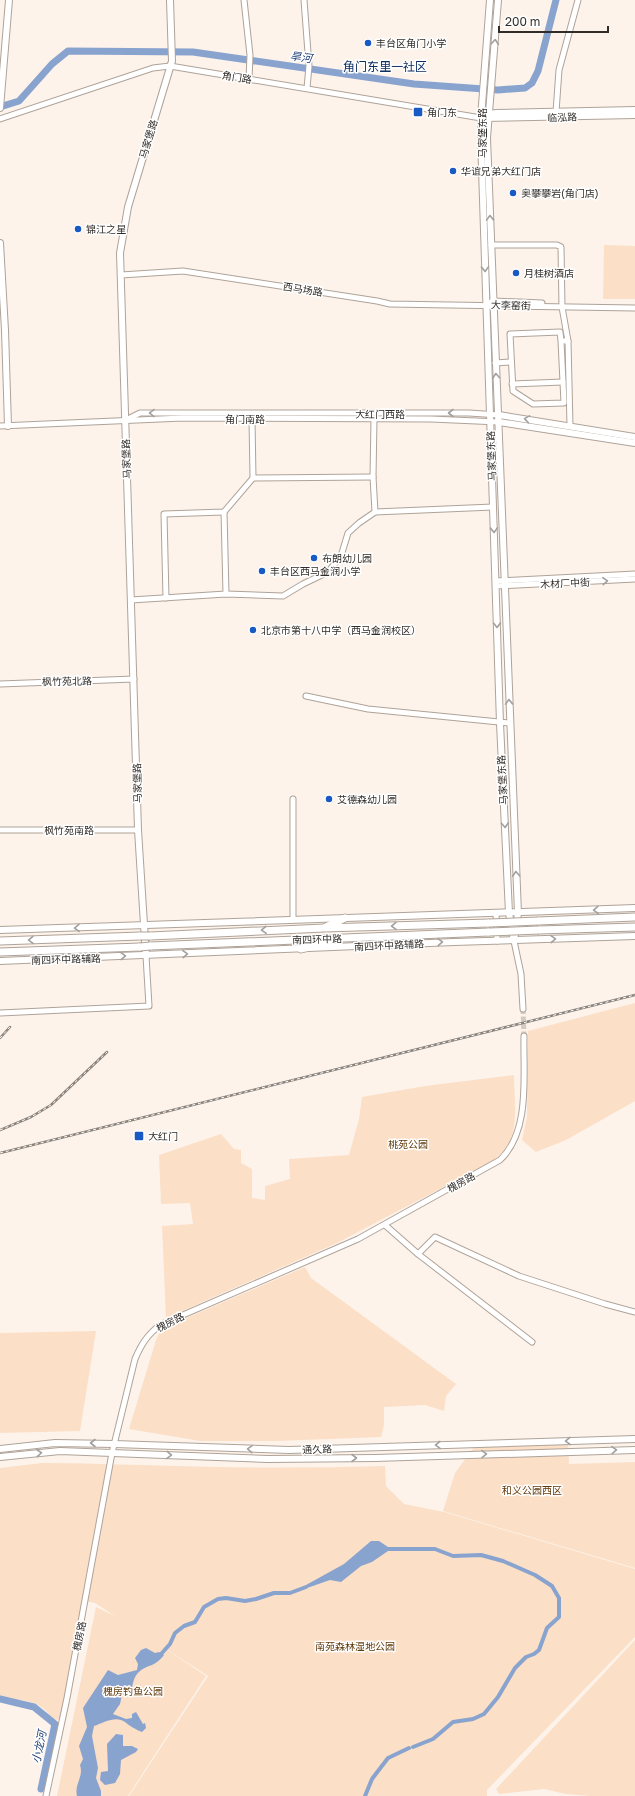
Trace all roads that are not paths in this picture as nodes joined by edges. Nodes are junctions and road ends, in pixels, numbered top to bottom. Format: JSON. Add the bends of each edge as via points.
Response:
{"nodes":[{"id":1,"x":9,"y":0,"type":"edge"},
{"id":2,"x":170,"y":0,"type":"edge"},
{"id":3,"x":244,"y":0,"type":"edge"},
{"id":4,"x":304,"y":0,"type":"edge"},
{"id":5,"x":490,"y":0,"type":"edge"},
{"id":6,"x":498,"y":0,"type":"edge"},
{"id":7,"x":578,"y":0,"type":"edge"},
{"id":8,"x":171,"y":63,"type":"junction"},
{"id":9,"x":2,"y":67,"type":"edge"},
{"id":10,"x":1,"y":75,"type":"edge"},
{"id":11,"x":249,"y":79,"type":"junction"},
{"id":12,"x":307,"y":88,"type":"junction"},
{"id":13,"x":0,"y":108,"type":"edge"},
{"id":14,"x":635,"y":110,"type":"edge"},
{"id":15,"x":556,"y":112,"type":"junction"},
{"id":16,"x":635,"y":115,"type":"edge"},
{"id":17,"x":488,"y":116,"type":"junction"},
{"id":18,"x":481,"y":118,"type":"junction"},
{"id":19,"x":0,"y":119,"type":"edge"},
{"id":20,"x":0,"y":243,"type":"edge"},
{"id":21,"x":491,"y":245,"type":"junction"},
{"id":22,"x":121,"y":275,"type":"junction"},
{"id":23,"x":493,"y":303,"type":"junction"},
{"id":24,"x":562,"y":305,"type":"junction"},
{"id":25,"x":486,"y":306,"type":"junction"},
{"id":26,"x":635,"y":306,"type":"edge"},
{"id":27,"x":561,"y":341,"type":"junction"},
{"id":28,"x":568,"y":341,"type":"junction"},
{"id":29,"x":511,"y":362,"type":"junction"},
{"id":30,"x":495,"y":363,"type":"junction"},
{"id":31,"x":563,"y":382,"type":"junction"},
{"id":32,"x":512,"y":384,"type":"junction"},
{"id":33,"x":490,"y":414,"type":"junction"},
{"id":34,"x":499,"y":418,"type":"junction"},
{"id":35,"x":252,"y":419,"type":"junction"},
{"id":36,"x":374,"y":419,"type":"junction"},
{"id":37,"x":125,"y":421,"type":"junction"},
{"id":38,"x":490,"y":421,"type":"junction"},
{"id":39,"x":0,"y":426,"type":"edge"},
{"id":40,"x":8,"y":426,"type":"junction"},
{"id":41,"x":570,"y":426,"type":"junction"},
{"id":42,"x":635,"y":437,"type":"edge"},
{"id":43,"x":635,"y":443,"type":"edge"},
{"id":44,"x":373,"y":477,"type":"junction"},
{"id":45,"x":253,"y":478,"type":"junction"},
{"id":46,"x":493,"y":507,"type":"junction"},
{"id":47,"x":224,"y":512,"type":"junction"},
{"id":48,"x":375,"y":512,"type":"junction"},
{"id":49,"x":635,"y":574,"type":"edge"},
{"id":50,"x":635,"y":579,"type":"edge"},
{"id":51,"x":496,"y":583,"type":"junction"},
{"id":52,"x":504,"y":583,"type":"junction"},
{"id":53,"x":226,"y":594,"type":"junction"},
{"id":54,"x":166,"y":598,"type":"junction"},
{"id":55,"x":131,"y":600,"type":"junction"},
{"id":56,"x":134,"y":679,"type":"junction"},
{"id":57,"x":0,"y":684,"type":"edge"},
{"id":58,"x":306,"y":696,"type":"dead end"},
{"id":59,"x":500,"y":723,"type":"junction"},
{"id":60,"x":510,"y":723,"type":"junction"},
{"id":61,"x":293,"y":799,"type":"dead end"},
{"id":62,"x":0,"y":830,"type":"edge"},
{"id":63,"x":138,"y":830,"type":"junction"},
{"id":64,"x":635,"y":908,"type":"edge"},
{"id":65,"x":496,"y":913,"type":"junction"},
{"id":66,"x":509,"y":913,"type":"junction"},
{"id":67,"x":518,"y":913,"type":"junction"},
{"id":68,"x":635,"y":917,"type":"edge"},
{"id":69,"x":345,"y":918,"type":"junction"},
{"id":70,"x":293,"y":919,"type":"junction"},
{"id":71,"x":144,"y":926,"type":"junction"},
{"id":72,"x":635,"y":927,"type":"edge"},
{"id":73,"x":324,"y":928,"type":"junction"},
{"id":74,"x":0,"y":930,"type":"edge"},
{"id":75,"x":635,"y":936,"type":"edge"},
{"id":76,"x":345,"y":938,"type":"junction"},
{"id":77,"x":0,"y":941,"type":"edge"},
{"id":78,"x":497,"y":941,"type":"junction"},
{"id":79,"x":514,"y":941,"type":"junction"},
{"id":80,"x":301,"y":949,"type":"junction"},
{"id":81,"x":0,"y":952,"type":"edge"},
{"id":82,"x":146,"y":956,"type":"junction"},
{"id":83,"x":0,"y":961,"type":"edge"},
{"id":84,"x":523,"y":1009,"type":"tunnel mouth"},
{"id":85,"x":0,"y":1013,"type":"edge"},
{"id":86,"x":524,"y":1036,"type":"tunnel mouth"},
{"id":87,"x":385,"y":1225,"type":"junction"},
{"id":88,"x":418,"y":1254,"type":"junction"},
{"id":89,"x":635,"y":1312,"type":"edge"},
{"id":90,"x":532,"y":1342,"type":"dead end"},
{"id":91,"x":635,"y":1439,"type":"edge"},
{"id":92,"x":114,"y":1444,"type":"junction"},
{"id":93,"x":0,"y":1449,"type":"edge"},
{"id":94,"x":635,"y":1450,"type":"edge"},
{"id":95,"x":112,"y":1453,"type":"junction"},
{"id":96,"x":0,"y":1457,"type":"edge"},
{"id":97,"x":46,"y":1796,"type":"edge"}],
"edges":[{"from":1,"to":9,"type":"main road"},
{"from":2,"to":8,"type":"main road","name":"马家堡路"},
{"from":3,"to":11,"type":"street","via":[[250,55]]},
{"from":4,"to":12,"type":"street","via":[[309,66]]},
{"from":5,"to":18,"type":"main road","name":"马家堡东路"},
{"from":17,"to":6,"type":"main road","name":"马家堡东路","one_way":true},
{"from":7,"to":15,"type":"street","via":[[559,70]]},
{"from":8,"to":11,"type":"street","name":"角门路"},
{"from":8,"to":19,"type":"street","name":"角门路"},
{"from":8,"to":22,"type":"main road","name":"马家堡路","via":[[128,207],[120,253]]},
{"from":9,"to":10,"type":"main road"},
{"from":10,"to":13,"type":"main road"},
{"from":11,"to":12,"type":"street","name":"角门路"},
{"from":12,"to":18,"type":"street","name":"角门路"},
{"from":14,"to":15,"type":"main road","name":"临泓路"},
{"from":15,"to":17,"type":"main road","name":"临泓路"},
{"from":16,"to":17,"type":"main road","name":"临泓路"},
{"from":17,"to":18,"type":"main road"},
{"from":21,"to":17,"type":"main road","name":"马家堡东路","one_way":true},
{"from":18,"to":25,"type":"main road","name":"马家堡东路","one_way":true},
{"from":20,"to":40,"type":"main road"},
{"from":21,"to":23,"type":"main road","name":"马家堡东路"},
{"from":21,"to":24,"type":"street","via":[[561,247]]},
{"from":22,"to":25,"type":"street","name":"西马场路","via":[[183,271],[390,304]]},
{"from":22,"to":37,"type":"main road","name":"马家堡路"},
{"from":23,"to":24,"type":"street","name":"大李窑街"},
{"from":23,"to":25,"type":"street","name":"大李窑街"},
{"from":23,"to":30,"type":"main road","name":"马家堡东路"},
{"from":24,"to":26,"type":"street","name":"大李窑街"},
{"from":24,"to":28,"type":"street"},
{"from":25,"to":33,"type":"main road","name":"马家堡东路"},
{"from":27,"to":28,"type":"street"},
{"from":27,"to":29,"type":"street","via":[[560,332],[510,334]]},
{"from":27,"to":31,"type":"street"},
{"from":28,"to":41,"type":"street"},
{"from":29,"to":30,"type":"street"},
{"from":29,"to":32,"type":"street"},
{"from":34,"to":30,"type":"main road","name":"马家堡东路","one_way":true},
{"from":31,"to":32,"type":"street"},
{"from":31,"to":32,"type":"street","via":[[564,403],[533,404],[513,391]]},
{"from":33,"to":34,"type":"street","name":"大红门西路"},
{"from":33,"to":37,"type":"street","name":"大红门西路","one_way":true,"via":[[140,413]]},
{"from":33,"to":38,"type":"main road","name":"马家堡东路"},
{"from":34,"to":38,"type":"street","name":"大红门西路"},
{"from":41,"to":34,"type":"main road","name":"大红门西路","one_way":true},
{"from":34,"to":43,"type":"main road","name":"大红门西路"},
{"from":34,"to":52,"type":"main road","name":"马家堡东路"},
{"from":35,"to":36,"type":"street","name":"角门南路"},
{"from":35,"to":37,"type":"street","name":"角门南路","via":[[182,418]]},
{"from":35,"to":45,"type":"street"},
{"from":36,"to":38,"type":"street","name":"角门南路"},
{"from":36,"to":44,"type":"street"},
{"from":37,"to":40,"type":"street","name":"角门南路"},
{"from":37,"to":55,"type":"main road","name":"马家堡路"},
{"from":38,"to":46,"type":"main road","name":"马家堡东路"},
{"from":39,"to":40,"type":"street","name":"角门南路"},
{"from":41,"to":42,"type":"main road","name":"大红门西路"},
{"from":44,"to":45,"type":"street"},
{"from":44,"to":48,"type":"street"},
{"from":45,"to":47,"type":"street"},
{"from":46,"to":48,"type":"street"},
{"from":46,"to":51,"type":"main road","name":"马家堡东路","one_way":true},
{"from":47,"to":53,"type":"street"},
{"from":47,"to":54,"type":"street","via":[[164,514]]},
{"from":48,"to":53,"type":"street","via":[[348,533],[341,556],[328,572],[283,596]]},
{"from":49,"to":52,"type":"street","name":"木材厂中街"},
{"from":52,"to":50,"type":"street","name":"木材厂中街","one_way":true},
{"from":51,"to":52,"type":"street","name":"木材厂中街"},
{"from":51,"to":59,"type":"main road","name":"马家堡东路","one_way":true},
{"from":60,"to":52,"type":"main road","name":"马家堡东路","one_way":true},
{"from":53,"to":54,"type":"street"},
{"from":54,"to":55,"type":"street"},
{"from":55,"to":56,"type":"main road","name":"马家堡路"},
{"from":56,"to":57,"type":"street","name":"枫竹苑北路"},
{"from":56,"to":63,"type":"main road","name":"马家堡路"},
{"from":58,"to":59,"type":"street","via":[[368,709]]},
{"from":59,"to":60,"type":"street"},
{"from":59,"to":66,"type":"main road","name":"马家堡东路","one_way":true},
{"from":67,"to":60,"type":"main road","name":"马家堡东路","one_way":true},
{"from":61,"to":70,"type":"street"},
{"from":62,"to":63,"type":"street","name":"枫竹苑南路"},
{"from":63,"to":71,"type":"main road","name":"马家堡路"},
{"from":64,"to":67,"type":"main road","one_way":true},
{"from":65,"to":66,"type":"main road"},
{"from":65,"to":69,"type":"main road"},
{"from":65,"to":78,"type":"street"},
{"from":66,"to":67,"type":"main road"},
{"from":66,"to":79,"type":"main road","name":"马家堡东路"},
{"from":67,"to":79,"type":"main road","name":"马家堡东路"},
{"from":68,"to":73,"type":"highway","name":"南四环中路","one_way":true,"bridge":true},
{"from":69,"to":70,"type":"main road"},
{"from":69,"to":73,"type":"highway"},
{"from":70,"to":71,"type":"main road"},
{"from":71,"to":74,"type":"main road","one_way":true},
{"from":71,"to":82,"type":"main road","name":"马家堡路"},
{"from":72,"to":76,"type":"highway","name":"南四环中路","bridge":true},
{"from":73,"to":77,"type":"highway","name":"南四环中路","one_way":true,"bridge":true},
{"from":79,"to":75,"type":"main road","name":"南四环中路辅路","one_way":true},
{"from":76,"to":80,"type":"highway"},
{"from":76,"to":81,"type":"highway","name":"南四环中路","bridge":true},
{"from":78,"to":79,"type":"main road","name":"南四环中路辅路"},
{"from":80,"to":78,"type":"main road","name":"南四环中路辅路","one_way":true},
{"from":79,"to":84,"type":"street","via":[[521,974]]},
{"from":82,"to":80,"type":"main road","name":"南四环中路辅路","one_way":true},
{"from":83,"to":82,"type":"main road","name":"南四环中路辅路","one_way":true},
{"from":82,"to":85,"type":"street","via":[[149,1006]]},
{"from":86,"to":87,"type":"street","name":"槐房路","via":[[522,1117],[504,1156],[495,1164]]},
{"from":87,"to":88,"type":"street"},
{"from":87,"to":92,"type":"street","name":"槐房路","via":[[332,1251],[160,1325],[149,1333],[135,1359]]},
{"from":88,"to":89,"type":"street","via":[[435,1237],[519,1276]]},
{"from":88,"to":90,"type":"street"},
{"from":91,"to":92,"type":"main road","name":"通久路","one_way":true,"via":[[289,1450]]},
{"from":92,"to":93,"type":"main road","name":"通久路","one_way":true,"via":[[55,1443]]},
{"from":92,"to":95,"type":"street","name":"槐房路"},
{"from":95,"to":94,"type":"main road","name":"通久路","one_way":true,"via":[[268,1459]]},
{"from":96,"to":95,"type":"main road","name":"通久路","one_way":true,"via":[[60,1451]]},
{"from":95,"to":97,"type":"street","name":"槐房路","via":[[67,1698]]}]}
